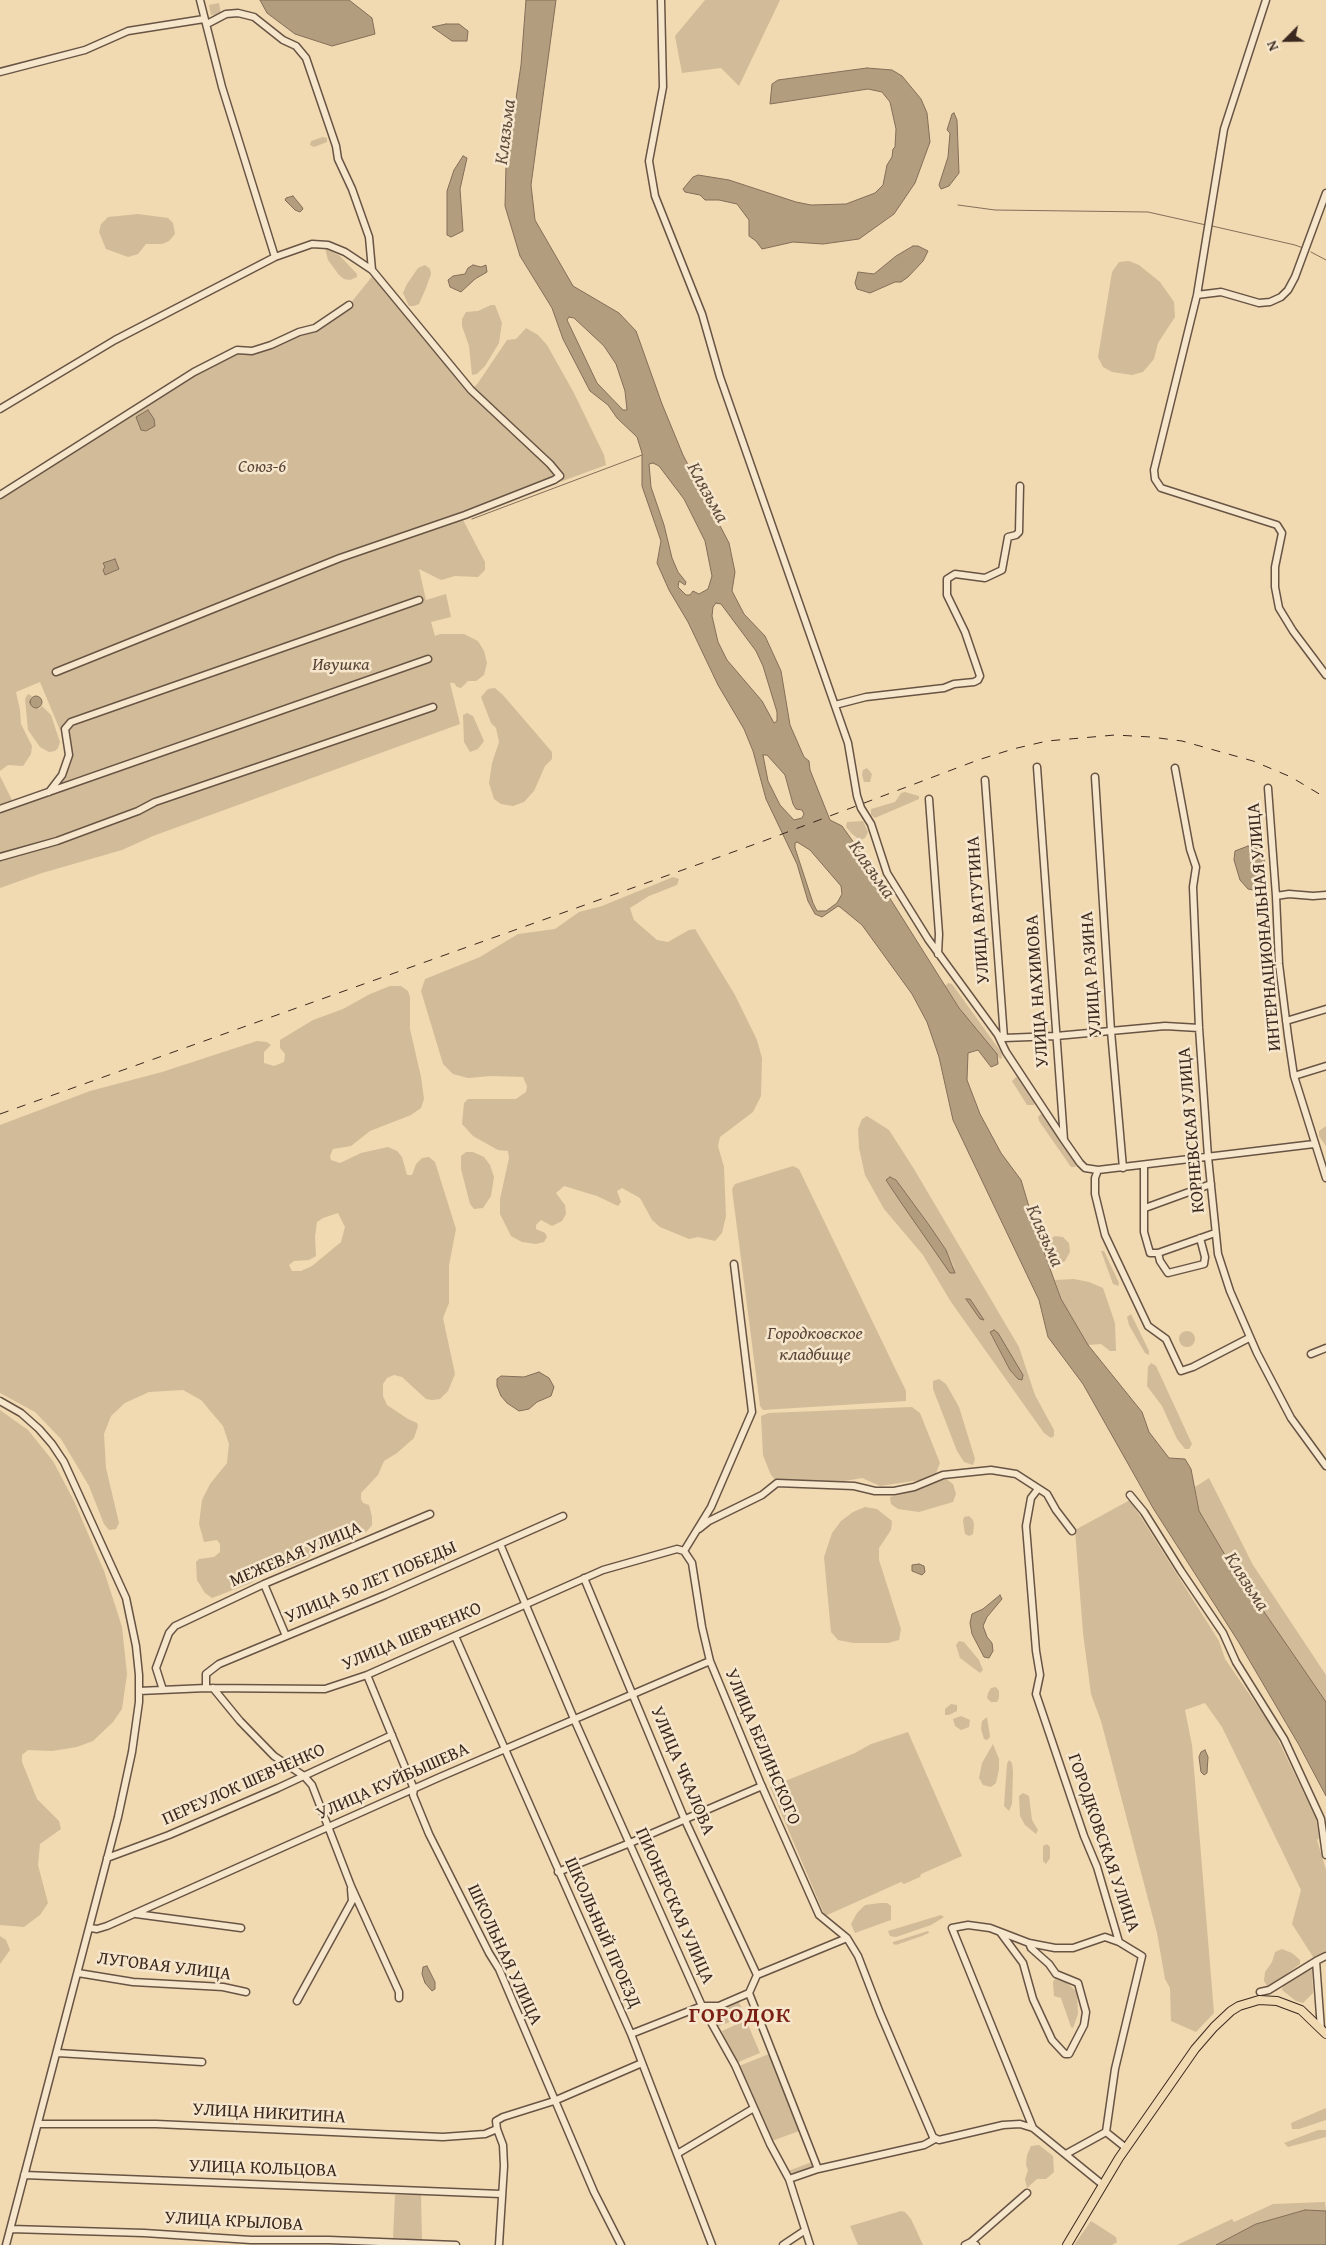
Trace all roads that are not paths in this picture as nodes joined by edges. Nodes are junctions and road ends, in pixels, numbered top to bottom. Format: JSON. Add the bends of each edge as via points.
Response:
{"nodes":[{"id":1,"x":200,"y":0,"type":"edge"},
{"id":2,"x":661,"y":0,"type":"edge"},
{"id":3,"x":1266,"y":0,"type":"edge"},
{"id":4,"x":205,"y":22,"type":"junction"},
{"id":5,"x":0,"y":72,"type":"edge"},
{"id":6,"x":1326,"y":193,"type":"edge"},
{"id":7,"x":275,"y":257,"type":"junction"},
{"id":8,"x":372,"y":270,"type":"junction"},
{"id":9,"x":1197,"y":295,"type":"junction"},
{"id":10,"x":349,"y":306,"type":"dead end"},
{"id":11,"x":0,"y":409,"type":"edge"},
{"id":12,"x":1020,"y":486,"type":"dead end"},
{"id":13,"x":0,"y":495,"type":"edge"},
{"id":14,"x":419,"y":600,"type":"dead end"},
{"id":15,"x":428,"y":659,"type":"dead end"},
{"id":16,"x":56,"y":672,"type":"dead end"},
{"id":17,"x":1326,"y":674,"type":"edge"},
{"id":18,"x":835,"y":705,"type":"junction"},
{"id":19,"x":433,"y":706,"type":"dead end"},
{"id":20,"x":1037,"y":766,"type":"dead end"},
{"id":21,"x":1175,"y":768,"type":"dead end"},
{"id":22,"x":1095,"y":777,"type":"dead end"},
{"id":23,"x":985,"y":780,"type":"dead end"},
{"id":24,"x":1268,"y":788,"type":"dead end"},
{"id":25,"x":49,"y":792,"type":"junction"},
{"id":26,"x":929,"y":799,"type":"dead end"},
{"id":27,"x":0,"y":809,"type":"edge"},
{"id":28,"x":0,"y":857,"type":"edge"},
{"id":29,"x":1326,"y":895,"type":"edge"},
{"id":30,"x":1276,"y":896,"type":"junction"},
{"id":31,"x":938,"y":954,"type":"junction"},
{"id":32,"x":1326,"y":1009,"type":"edge"},
{"id":33,"x":1286,"y":1021,"type":"junction"},
{"id":34,"x":1199,"y":1028,"type":"junction"},
{"id":35,"x":1111,"y":1031,"type":"junction"},
{"id":36,"x":1001,"y":1036,"type":"junction"},
{"id":37,"x":1056,"y":1036,"type":"junction"},
{"id":38,"x":1326,"y":1066,"type":"edge"},
{"id":39,"x":1294,"y":1076,"type":"junction"},
{"id":40,"x":1064,"y":1140,"type":"junction"},
{"id":41,"x":1314,"y":1144,"type":"junction"},
{"id":42,"x":1208,"y":1157,"type":"junction"},
{"id":43,"x":1144,"y":1165,"type":"junction"},
{"id":44,"x":1123,"y":1168,"type":"junction"},
{"id":45,"x":1098,"y":1170,"type":"junction"},
{"id":46,"x":1326,"y":1178,"type":"edge"},
{"id":47,"x":1211,"y":1184,"type":"junction"},
{"id":48,"x":1145,"y":1208,"type":"junction"},
{"id":49,"x":1215,"y":1233,"type":"junction"},
{"id":50,"x":1200,"y":1238,"type":"junction"},
{"id":51,"x":1158,"y":1253,"type":"junction"},
{"id":52,"x":1218,"y":1254,"type":"junction"},
{"id":53,"x":1205,"y":1257,"type":"junction"},
{"id":54,"x":734,"y":1264,"type":"dead end"},
{"id":55,"x":1249,"y":1338,"type":"junction"},
{"id":56,"x":1326,"y":1348,"type":"edge"},
{"id":57,"x":1311,"y":1354,"type":"dead end"},
{"id":58,"x":0,"y":1401,"type":"edge"},
{"id":59,"x":1326,"y":1466,"type":"edge"},
{"id":60,"x":1038,"y":1489,"type":"junction"},
{"id":61,"x":1130,"y":1495,"type":"dead end"},
{"id":62,"x":430,"y":1514,"type":"dead end"},
{"id":63,"x":563,"y":1516,"type":"dead end"},
{"id":64,"x":699,"y":1529,"type":"junction"},
{"id":65,"x":1072,"y":1531,"type":"dead end"},
{"id":66,"x":500,"y":1544,"type":"junction"},
{"id":67,"x":684,"y":1551,"type":"junction"},
{"id":68,"x":584,"y":1578,"type":"junction"},
{"id":69,"x":264,"y":1584,"type":"junction"},
{"id":70,"x":525,"y":1605,"type":"junction"},
{"id":71,"x":286,"y":1636,"type":"junction"},
{"id":72,"x":455,"y":1636,"type":"junction"},
{"id":73,"x":710,"y":1662,"type":"junction"},
{"id":74,"x":367,"y":1675,"type":"junction"},
{"id":75,"x":209,"y":1688,"type":"junction"},
{"id":76,"x":163,"y":1690,"type":"junction"},
{"id":77,"x":139,"y":1691,"type":"junction"},
{"id":78,"x":632,"y":1694,"type":"junction"},
{"id":79,"x":574,"y":1719,"type":"junction"},
{"id":80,"x":392,"y":1735,"type":"junction"},
{"id":81,"x":505,"y":1749,"type":"junction"},
{"id":82,"x":304,"y":1776,"type":"junction"},
{"id":83,"x":762,"y":1786,"type":"junction"},
{"id":84,"x":414,"y":1789,"type":"junction"},
{"id":85,"x":684,"y":1818,"type":"junction"},
{"id":86,"x":329,"y":1827,"type":"junction"},
{"id":87,"x":630,"y":1843,"type":"junction"},
{"id":88,"x":1326,"y":1855,"type":"edge"},
{"id":89,"x":107,"y":1858,"type":"junction"},
{"id":90,"x":558,"y":1872,"type":"junction"},
{"id":91,"x":351,"y":1886,"type":"junction"},
{"id":92,"x":134,"y":1914,"type":"junction"},
{"id":93,"x":90,"y":1928,"type":"junction"},
{"id":94,"x":241,"y":1928,"type":"dead end"},
{"id":95,"x":1000,"y":1931,"type":"junction"},
{"id":96,"x":847,"y":1938,"type":"junction"},
{"id":97,"x":1119,"y":1942,"type":"junction"},
{"id":98,"x":1029,"y":1943,"type":"junction"},
{"id":99,"x":1326,"y":1956,"type":"edge"},
{"id":100,"x":1316,"y":1961,"type":"junction"},
{"id":101,"x":78,"y":1973,"type":"junction"},
{"id":102,"x":757,"y":1975,"type":"junction"},
{"id":103,"x":246,"y":1992,"type":"dead end"},
{"id":104,"x":1260,"y":1992,"type":"dead end"},
{"id":105,"x":749,"y":1993,"type":"junction"},
{"id":106,"x":399,"y":1998,"type":"dead end"},
{"id":107,"x":297,"y":2001,"type":"dead end"},
{"id":108,"x":702,"y":2006,"type":"junction"},
{"id":109,"x":1324,"y":2031,"type":"edge"},
{"id":110,"x":631,"y":2034,"type":"junction"},
{"id":111,"x":58,"y":2053,"type":"junction"},
{"id":112,"x":202,"y":2062,"type":"dead end"},
{"id":113,"x":642,"y":2063,"type":"junction"},
{"id":114,"x":554,"y":2102,"type":"junction"},
{"id":115,"x":754,"y":2108,"type":"junction"},
{"id":116,"x":38,"y":2124,"type":"junction"},
{"id":117,"x":1033,"y":2128,"type":"junction"},
{"id":118,"x":497,"y":2129,"type":"junction"},
{"id":119,"x":1106,"y":2132,"type":"junction"},
{"id":120,"x":934,"y":2138,"type":"junction"},
{"id":121,"x":1126,"y":2148,"type":"junction"},
{"id":122,"x":677,"y":2154,"type":"junction"},
{"id":123,"x":1066,"y":2154,"type":"junction"},
{"id":124,"x":818,"y":2169,"type":"junction"},
{"id":125,"x":24,"y":2175,"type":"junction"},
{"id":126,"x":789,"y":2179,"type":"junction"},
{"id":127,"x":1103,"y":2186,"type":"junction"},
{"id":128,"x":1027,"y":2193,"type":"dead end"},
{"id":129,"x":501,"y":2194,"type":"junction"},
{"id":130,"x":11,"y":2229,"type":"junction"},
{"id":131,"x":804,"y":2231,"type":"junction"},
{"id":132,"x":971,"y":2244,"type":"edge"},
{"id":133,"x":6,"y":2245,"type":"edge"},
{"id":134,"x":456,"y":2245,"type":"edge"},
{"id":135,"x":499,"y":2245,"type":"edge"},
{"id":136,"x":622,"y":2245,"type":"edge"},
{"id":137,"x":712,"y":2245,"type":"edge"},
{"id":138,"x":783,"y":2245,"type":"edge"},
{"id":139,"x":810,"y":2245,"type":"edge"},
{"id":140,"x":1067,"y":2245,"type":"edge"}],
"edges":[{"from":1,"to":4,"type":"street"},
{"from":2,"to":18,"type":"street","via":[[663,87],[649,162],[655,196],[696,298],[720,377]]},
{"from":3,"to":9,"type":"street","via":[[1224,129]]},
{"from":4,"to":5,"type":"street","via":[[128,32],[85,50]]},
{"from":4,"to":7,"type":"street"},
{"from":4,"to":8,"type":"street","via":[[226,14],[254,16],[283,40],[296,46],[306,58],[338,159],[369,237]]},
{"from":6,"to":9,"type":"street","via":[[1295,276],[1280,297],[1259,303],[1221,292]]},
{"from":7,"to":8,"type":"street","via":[[312,244],[328,245]]},
{"from":7,"to":11,"type":"street","via":[[115,340]]},
{"from":8,"to":16,"type":"street","via":[[471,390],[560,476],[340,558]]},
{"from":9,"to":17,"type":"street","via":[[1154,470],[1155,478],[1168,491],[1276,525],[1282,533],[1275,567],[1279,608]]},
{"from":10,"to":13,"type":"street","via":[[315,328],[252,351],[237,350],[194,372]]},
{"from":12,"to":18,"type":"street","via":[[1019,532],[1008,537],[1002,570],[985,578],[955,574],[947,579],[947,595],[966,632],[980,676],[978,680],[944,688],[866,697]]},
{"from":14,"to":25,"type":"street","via":[[71,722],[65,729],[69,756],[62,775]]},
{"from":15,"to":25,"type":"street"},
{"from":18,"to":31,"type":"street","via":[[848,743],[857,796],[871,824],[887,873]]},
{"from":19,"to":28,"type":"street","via":[[155,802],[138,812],[57,841]]},
{"from":20,"to":37,"type":"street","name":"УЛИЦА НАХИМОВА"},
{"from":21,"to":34,"type":"street","name":"КОРНЕВСКАЯ УЛИЦА","via":[[1196,867]]},
{"from":22,"to":35,"type":"street","name":"УЛИЦА РАЗИНА"},
{"from":23,"to":36,"type":"street","name":"УЛИЦА ВАТУТИНА"},
{"from":24,"to":30,"type":"street","name":"ИНТЕРНАЦИОНАЛЬНАЯ УЛИЦА"},
{"from":25,"to":27,"type":"street"},
{"from":26,"to":31,"type":"street"},
{"from":29,"to":30,"type":"street"},
{"from":30,"to":33,"type":"street","name":"ИНТЕРНАЦИОНАЛЬНАЯ УЛИЦА"},
{"from":31,"to":36,"type":"street"},
{"from":32,"to":33,"type":"street"},
{"from":33,"to":39,"type":"street","name":"ИНТЕРНАЦИОНАЛЬНАЯ УЛИЦА"},
{"from":34,"to":35,"type":"street","via":[[1165,1026]]},
{"from":34,"to":42,"type":"street","name":"КОРНЕВСКАЯ УЛИЦА"},
{"from":35,"to":37,"type":"street"},
{"from":35,"to":44,"type":"street","name":"УЛИЦА РАЗИНА"},
{"from":36,"to":37,"type":"street"},
{"from":36,"to":40,"type":"street","via":[[1006,1052]]},
{"from":37,"to":40,"type":"street","name":"УЛИЦА НАХИМОВА"},
{"from":38,"to":39,"type":"street"},
{"from":39,"to":41,"type":"street","name":"ИНТЕРНАЦИОНАЛЬНАЯ УЛИЦА"},
{"from":40,"to":45,"type":"street","via":[[1085,1168]]},
{"from":41,"to":42,"type":"street"},
{"from":41,"to":46,"type":"street","name":"ИНТЕРНАЦИОНАЛЬНАЯ УЛИЦА"},
{"from":42,"to":43,"type":"street"},
{"from":42,"to":47,"type":"street","name":"КОРНЕВСКАЯ УЛИЦА"},
{"from":43,"to":44,"type":"street"},
{"from":43,"to":48,"type":"street"},
{"from":44,"to":45,"type":"street"},
{"from":45,"to":55,"type":"street","via":[[1095,1194],[1105,1236],[1148,1326],[1166,1338],[1181,1371]]},
{"from":47,"to":48,"type":"street"},
{"from":47,"to":49,"type":"street","name":"КОРНЕВСКАЯ УЛИЦА"},
{"from":48,"to":51,"type":"street","via":[[1147,1245],[1150,1253]]},
{"from":49,"to":50,"type":"street"},
{"from":49,"to":52,"type":"street","name":"КОРНЕВСКАЯ УЛИЦА"},
{"from":50,"to":51,"type":"street"},
{"from":50,"to":53,"type":"street"},
{"from":51,"to":53,"type":"street","via":[[1168,1273],[1204,1264]]},
{"from":52,"to":53,"type":"street"},
{"from":52,"to":55,"type":"street","name":"КОРНЕВСКАЯ УЛИЦА"},
{"from":54,"to":64,"type":"street","via":[[752,1412],[716,1499]]},
{"from":55,"to":59,"type":"street","name":"КОРНЕВСКАЯ УЛИЦА","via":[[1292,1418]]},
{"from":56,"to":57,"type":"street"},
{"from":58,"to":77,"type":"street","via":[[22,1413],[52,1444],[76,1485],[126,1598],[136,1646]]},
{"from":60,"to":64,"type":"street","via":[[1016,1474],[990,1470],[943,1475],[894,1491],[778,1483]]},
{"from":60,"to":65,"type":"street","via":[[1046,1494]]},
{"from":60,"to":97,"type":"street","name":"ГОРОДКОВСКАЯ УЛИЦА","via":[[1031,1498],[1026,1526],[1040,1675],[1036,1694],[1097,1867]]},
{"from":61,"to":88,"type":"street","via":[[1223,1633],[1236,1662],[1284,1739],[1321,1819]]},
{"from":62,"to":69,"type":"street","name":"МЕЖЕВАЯ УЛИЦА"},
{"from":63,"to":66,"type":"street","name":"УЛИЦА 50 ЛЕТ ПОБЕДЫ"},
{"from":64,"to":67,"type":"street"},
{"from":66,"to":70,"type":"street","name":"ПИОНЕРСКАЯ УЛИЦА"},
{"from":66,"to":71,"type":"street","name":"УЛИЦА 50 ЛЕТ ПОБЕДЫ"},
{"from":67,"to":68,"type":"street","name":"УЛИЦА ШЕВЧЕНКО","via":[[677,1549]]},
{"from":67,"to":73,"type":"street","name":"УЛИЦА БЕЛИНСКОГО","via":[[692,1563]]},
{"from":68,"to":70,"type":"street","name":"УЛИЦА ШЕВЧЕНКО"},
{"from":68,"to":78,"type":"street","name":"УЛИЦА ЧКАЛОВА"},
{"from":69,"to":71,"type":"street"},
{"from":69,"to":76,"type":"street","name":"МЕЖЕВАЯ УЛИЦА","via":[[175,1626],[169,1633],[156,1668]]},
{"from":70,"to":72,"type":"street","name":"УЛИЦА ШЕВЧЕНКО"},
{"from":70,"to":79,"type":"street","name":"ПИОНЕРСКАЯ УЛИЦА"},
{"from":71,"to":75,"type":"street","name":"УЛИЦА 50 ЛЕТ ПОБЕДЫ","via":[[213,1667],[206,1674]]},
{"from":72,"to":74,"type":"street","name":"УЛИЦА ШЕВЧЕНКО"},
{"from":72,"to":81,"type":"street","name":"ШКОЛЬНЫЙ ПРОЕЗД"},
{"from":73,"to":78,"type":"street","name":"УЛИЦА КУЙБЫШЕВА"},
{"from":73,"to":83,"type":"street","name":"УЛИЦА БЕЛИНСКОГО"},
{"from":74,"to":75,"type":"street","name":"УЛИЦА ШЕВЧЕНКО","via":[[324,1688]]},
{"from":74,"to":80,"type":"street","name":"ШКОЛЬНАЯ УЛИЦА"},
{"from":75,"to":76,"type":"street","name":"УЛИЦА ШЕВЧЕНКО"},
{"from":75,"to":82,"type":"street","via":[[274,1756]]},
{"from":76,"to":77,"type":"street","name":"УЛИЦА ШЕВЧЕНКО"},
{"from":77,"to":89,"type":"street","via":[[132,1752]]},
{"from":78,"to":79,"type":"street","name":"УЛИЦА КУЙБЫШЕВА"},
{"from":78,"to":85,"type":"street","name":"УЛИЦА ЧКАЛОВА"},
{"from":79,"to":81,"type":"street","name":"УЛИЦА КУЙБЫШЕВА"},
{"from":79,"to":87,"type":"street","name":"ПИОНЕРСКАЯ УЛИЦА"},
{"from":80,"to":82,"type":"street","name":"ПЕРЕУЛОК ШЕВЧЕНКО"},
{"from":80,"to":84,"type":"street","name":"ШКОЛЬНАЯ УЛИЦА"},
{"from":81,"to":84,"type":"street","name":"УЛИЦА КУЙБЫШЕВА"},
{"from":81,"to":90,"type":"street","name":"ШКОЛЬНЫЙ ПРОЕЗД"},
{"from":82,"to":86,"type":"street","via":[[312,1785]]},
{"from":82,"to":89,"type":"street","name":"ПЕРЕУЛОК ШЕВЧЕНКО","via":[[169,1835]]},
{"from":83,"to":85,"type":"street"},
{"from":83,"to":96,"type":"street","name":"УЛИЦА БЕЛИНСКОГО","via":[[819,1915]]},
{"from":84,"to":86,"type":"street","name":"УЛИЦА КУЙБЫШЕВА"},
{"from":84,"to":114,"type":"street","name":"ШКОЛЬНАЯ УЛИЦА","via":[[430,1834],[499,1969]]},
{"from":85,"to":87,"type":"street"},
{"from":85,"to":102,"type":"street","name":"УЛИЦА ЧКАЛОВА"},
{"from":86,"to":91,"type":"street"},
{"from":86,"to":92,"type":"street","name":"УЛИЦА КУЙБЫШЕВА"},
{"from":87,"to":90,"type":"street"},
{"from":87,"to":108,"type":"street","name":"ПИОНЕРСКАЯ УЛИЦА"},
{"from":89,"to":93,"type":"street"},
{"from":90,"to":110,"type":"street","name":"ШКОЛЬНЫЙ ПРОЕЗД"},
{"from":91,"to":106,"type":"street"},
{"from":91,"to":107,"type":"street","via":[[352,1901]]},
{"from":92,"to":93,"type":"street","name":"УЛИЦА КУЙБЫШЕВА","via":[[102,1927]]},
{"from":92,"to":94,"type":"street"},
{"from":93,"to":101,"type":"street"},
{"from":95,"to":98,"type":"street"},
{"from":95,"to":98,"type":"street","via":[[1023,1963],[1033,1998],[1052,2040],[1065,2054],[1069,2054],[1079,2037],[1086,2012],[1078,1983],[1056,1974]]},
{"from":95,"to":117,"type":"street","via":[[968,1925],[952,1928]]},
{"from":96,"to":102,"type":"street"},
{"from":96,"to":120,"type":"street","via":[[858,1956]]},
{"from":97,"to":98,"type":"street","via":[[1106,1937],[1073,1948]]},
{"from":97,"to":119,"type":"street","name":"ГОРОДКОВСКАЯ УЛИЦА","via":[[1142,1956],[1142,1961],[1115,2069]]},
{"from":99,"to":100,"type":"street"},
{"from":100,"to":104,"type":"street","via":[[1269,1990]]},
{"from":100,"to":109,"type":"street"},
{"from":101,"to":103,"type":"street","name":"ЛУГОВАЯ УЛИЦА","via":[[133,1982],[223,1987]]},
{"from":101,"to":111,"type":"street"},
{"from":102,"to":105,"type":"street"},
{"from":105,"to":108,"type":"street","via":[[719,2006]]},
{"from":105,"to":124,"type":"street"},
{"from":108,"to":110,"type":"street"},
{"from":108,"to":115,"type":"street","name":"ПИОНЕРСКАЯ УЛИЦА"},
{"from":109,"to":121,"type":"main road","via":[[1300,2010],[1277,2001],[1259,2000],[1239,2006],[1203,2039]]},
{"from":110,"to":113,"type":"street","name":"ШКОЛЬНЫЙ ПРОЕЗД"},
{"from":111,"to":112,"type":"street"},
{"from":111,"to":116,"type":"street"},
{"from":113,"to":114,"type":"street"},
{"from":113,"to":122,"type":"street","name":"ШКОЛЬНЫЙ ПРОЕЗД"},
{"from":114,"to":118,"type":"street","via":[[503,2116],[496,2121]]},
{"from":114,"to":136,"type":"street","name":"ШКОЛЬНАЯ УЛИЦА","via":[[594,2192]]},
{"from":115,"to":122,"type":"street"},
{"from":115,"to":126,"type":"street","name":"ПИОНЕРСКАЯ УЛИЦА"},
{"from":116,"to":118,"type":"street","name":"УЛИЦА НИКИТИНА","via":[[156,2124],[443,2137],[485,2134]]},
{"from":116,"to":125,"type":"street"},
{"from":117,"to":120,"type":"street","via":[[1020,2124],[1003,2125]]},
{"from":117,"to":123,"type":"street"},
{"from":118,"to":129,"type":"street","via":[[503,2145]]},
{"from":119,"to":121,"type":"street"},
{"from":119,"to":123,"type":"street"},
{"from":120,"to":124,"type":"street","via":[[924,2145]]},
{"from":121,"to":127,"type":"main road"},
{"from":122,"to":137,"type":"street","name":"ШКОЛЬНЫЙ ПРОЕЗД"},
{"from":123,"to":127,"type":"street"},
{"from":124,"to":126,"type":"street"},
{"from":125,"to":129,"type":"street","name":"УЛИЦА КОЛЬЦОВА"},
{"from":125,"to":130,"type":"street"},
{"from":126,"to":131,"type":"street","name":"ПИОНЕРСКАЯ УЛИЦА"},
{"from":127,"to":140,"type":"main road"},
{"from":128,"to":132,"type":"street"},
{"from":129,"to":135,"type":"street"},
{"from":130,"to":133,"type":"street"},
{"from":130,"to":134,"type":"street","name":"УЛИЦА КРЫЛОВА"},
{"from":131,"to":138,"type":"street"},
{"from":131,"to":139,"type":"street","name":"ПИОНЕРСКАЯ УЛИЦА"}]}
